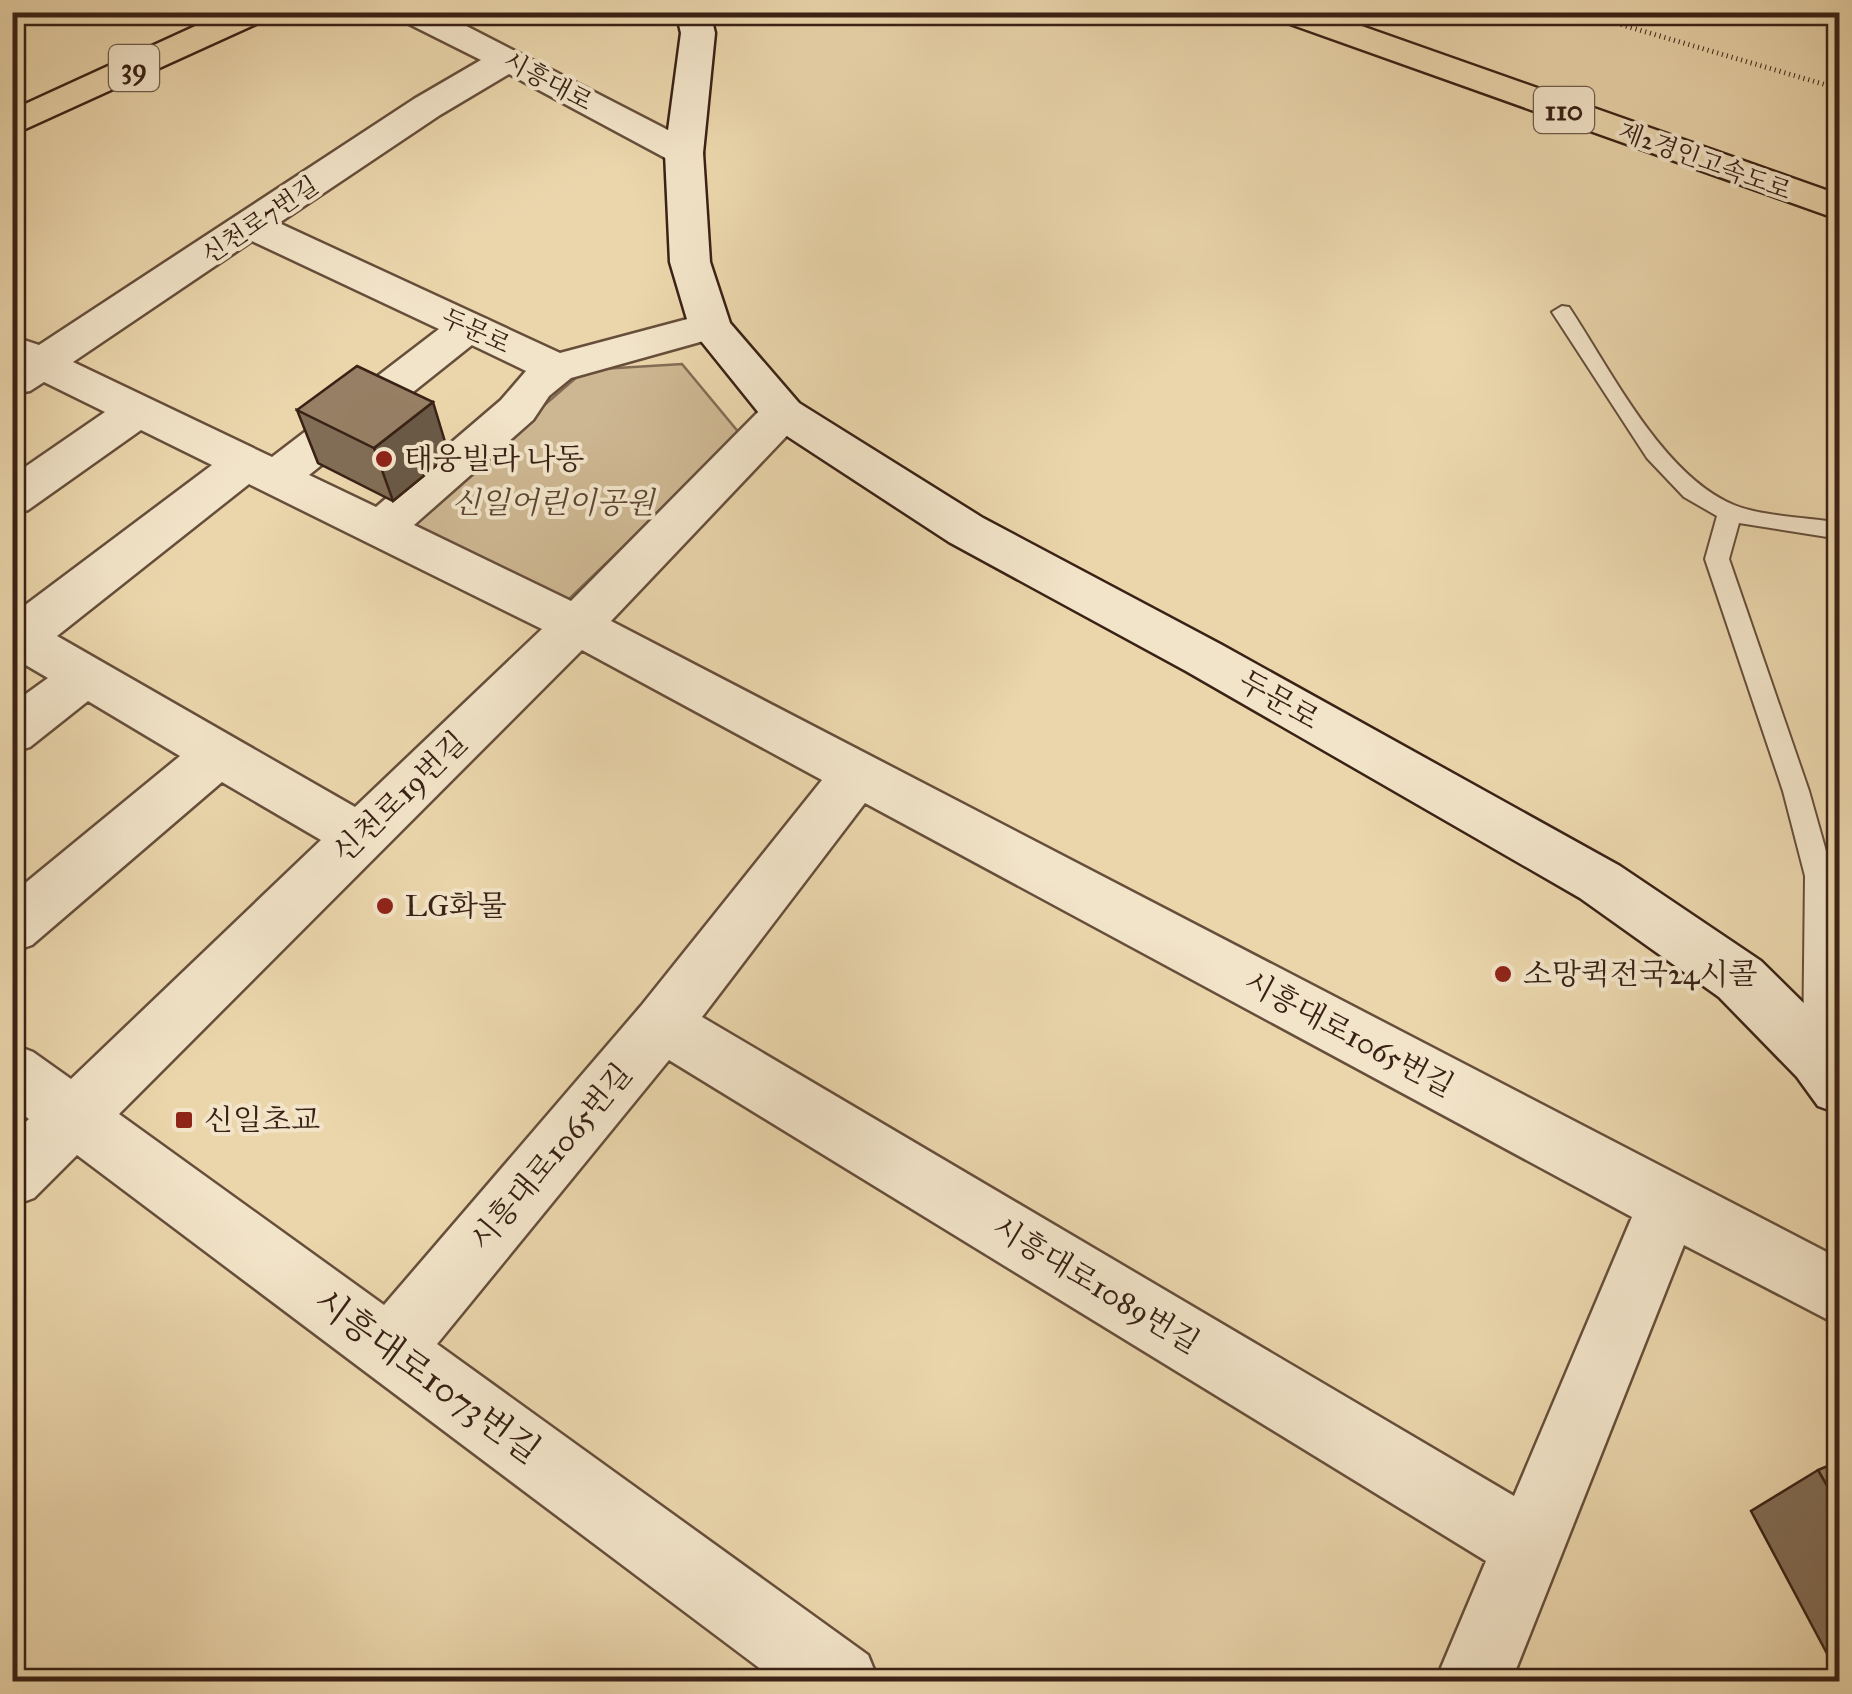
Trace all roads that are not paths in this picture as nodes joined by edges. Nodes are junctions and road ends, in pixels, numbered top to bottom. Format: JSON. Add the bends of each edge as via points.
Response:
{"nodes":[{"id":1,"x":411,"y":12,"type":"edge"},
{"id":2,"x":693,"y":12,"type":"edge"},
{"id":3,"x":1288,"y":12,"type":"edge"},
{"id":4,"x":1385,"y":12,"type":"edge"},
{"id":5,"x":239,"y":15,"type":"edge"},
{"id":6,"x":508,"y":59,"type":"junction"},
{"id":7,"x":12,"y":124,"type":"edge"},
{"id":8,"x":684,"y":153,"type":"junction"},
{"id":9,"x":1803,"y":158,"type":"dead end"},
{"id":10,"x":1840,"y":208,"type":"edge"},
{"id":11,"x":252,"y":226,"type":"junction"},
{"id":12,"x":1562,"y":312,"type":"dead end"},
{"id":13,"x":710,"y":326,"type":"junction"},
{"id":14,"x":470,"y":328,"type":"junction"},
{"id":15,"x":22,"y":366,"type":"edge"},
{"id":16,"x":556,"y":368,"type":"junction"},
{"id":17,"x":136,"y":412,"type":"junction"},
{"id":18,"x":782,"y":412,"type":"junction"},
{"id":19,"x":260,"y":471,"type":"junction"},
{"id":20,"x":12,"y":500,"type":"edge"},
{"id":21,"x":1730,"y":513,"type":"junction"},
{"id":22,"x":379,"y":530,"type":"junction"},
{"id":23,"x":1840,"y":531,"type":"edge"},
{"id":24,"x":577,"y":624,"type":"junction"},
{"id":25,"x":16,"y":636,"type":"edge"},
{"id":26,"x":84,"y":676,"type":"junction"},
{"id":27,"x":12,"y":732,"type":"edge"},
{"id":28,"x":218,"y":754,"type":"junction"},
{"id":29,"x":858,"y":773,"type":"junction"},
{"id":30,"x":360,"y":836,"type":"junction"},
{"id":31,"x":12,"y":928,"type":"edge"},
{"id":32,"x":662,"y":1024,"type":"junction"},
{"id":33,"x":12,"y":1071,"type":"edge"},
{"id":34,"x":1829,"y":1072,"type":"edge"},
{"id":35,"x":76,"y":1118,"type":"junction"},
{"id":36,"x":12,"y":1178,"type":"edge"},
{"id":37,"x":1669,"y":1204,"type":"junction"},
{"id":38,"x":1840,"y":1294,"type":"edge"},
{"id":39,"x":390,"y":1349,"type":"junction"},
{"id":40,"x":1529,"y":1546,"type":"junction"},
{"id":41,"x":841,"y":1682,"type":"edge"},
{"id":42,"x":1473,"y":1682,"type":"edge"}],
"edges":[{"from":1,"to":6,"type":"street","name":"시흥대로"},
{"from":2,"to":8,"type":"street","name":"두문로","via":[[698,33]]},
{"from":3,"to":10,"type":"main road","name":"제2경인고속도로","number":"110"},
{"from":4,"to":9,"type":"main road","name":"제2경인고속도로","number":"110"},
{"from":5,"to":7,"type":"main road","number":"39"},
{"from":6,"to":8,"type":"street","name":"시흥대로"},
{"from":6,"to":11,"type":"street","name":"신천로7번길"},
{"from":8,"to":13,"type":"street","name":"두문로","via":[[690,262]]},
{"from":11,"to":14,"type":"street","name":"두문로"},
{"from":11,"to":15,"type":"street","name":"신천로7번길"},
{"from":12,"to":21,"type":"lane","via":[[1654,453],[1692,491]]},
{"from":13,"to":16,"type":"street"},
{"from":13,"to":18,"type":"street","name":"두문로"},
{"from":14,"to":16,"type":"street","name":"두문로"},
{"from":14,"to":19,"type":"street"},
{"from":15,"to":17,"type":"street","name":"시흥대로1065번길"},
{"from":16,"to":22,"type":"street"},
{"from":17,"to":19,"type":"street","name":"시흥대로1065번길"},
{"from":17,"to":20,"type":"street"},
{"from":18,"to":24,"type":"street","name":"신천로19번길"},
{"from":18,"to":34,"type":"street","name":"두문로","via":[[966,530],[1600,882],[1740,980]]},
{"from":19,"to":22,"type":"street","name":"시흥대로1065번길"},
{"from":19,"to":25,"type":"street"},
{"from":21,"to":23,"type":"lane"},
{"from":21,"to":34,"type":"lane","via":[[1717,559],[1818,876]]},
{"from":22,"to":24,"type":"street","name":"시흥대로1065번길"},
{"from":24,"to":29,"type":"street","name":"시흥대로1065번길"},
{"from":24,"to":30,"type":"street","name":"신천로19번길"},
{"from":25,"to":26,"type":"street"},
{"from":26,"to":27,"type":"street"},
{"from":26,"to":28,"type":"street"},
{"from":28,"to":30,"type":"street"},
{"from":28,"to":31,"type":"street"},
{"from":29,"to":32,"type":"street","name":"시흥대로1065번길"},
{"from":29,"to":37,"type":"street","name":"시흥대로1065번길"},
{"from":30,"to":35,"type":"street","name":"신천로19번길"},
{"from":32,"to":39,"type":"street","name":"시흥대로1065번길"},
{"from":32,"to":40,"type":"street","name":"시흥대로1089번길"},
{"from":33,"to":35,"type":"street","name":"시흥대로1073번길"},
{"from":35,"to":36,"type":"street","name":"신천로19번길"},
{"from":35,"to":39,"type":"street","name":"시흥대로1073번길"},
{"from":37,"to":38,"type":"street","name":"시흥대로1065번길"},
{"from":37,"to":40,"type":"street"},
{"from":39,"to":41,"type":"street","name":"시흥대로1073번길"},
{"from":40,"to":42,"type":"street"}]}
